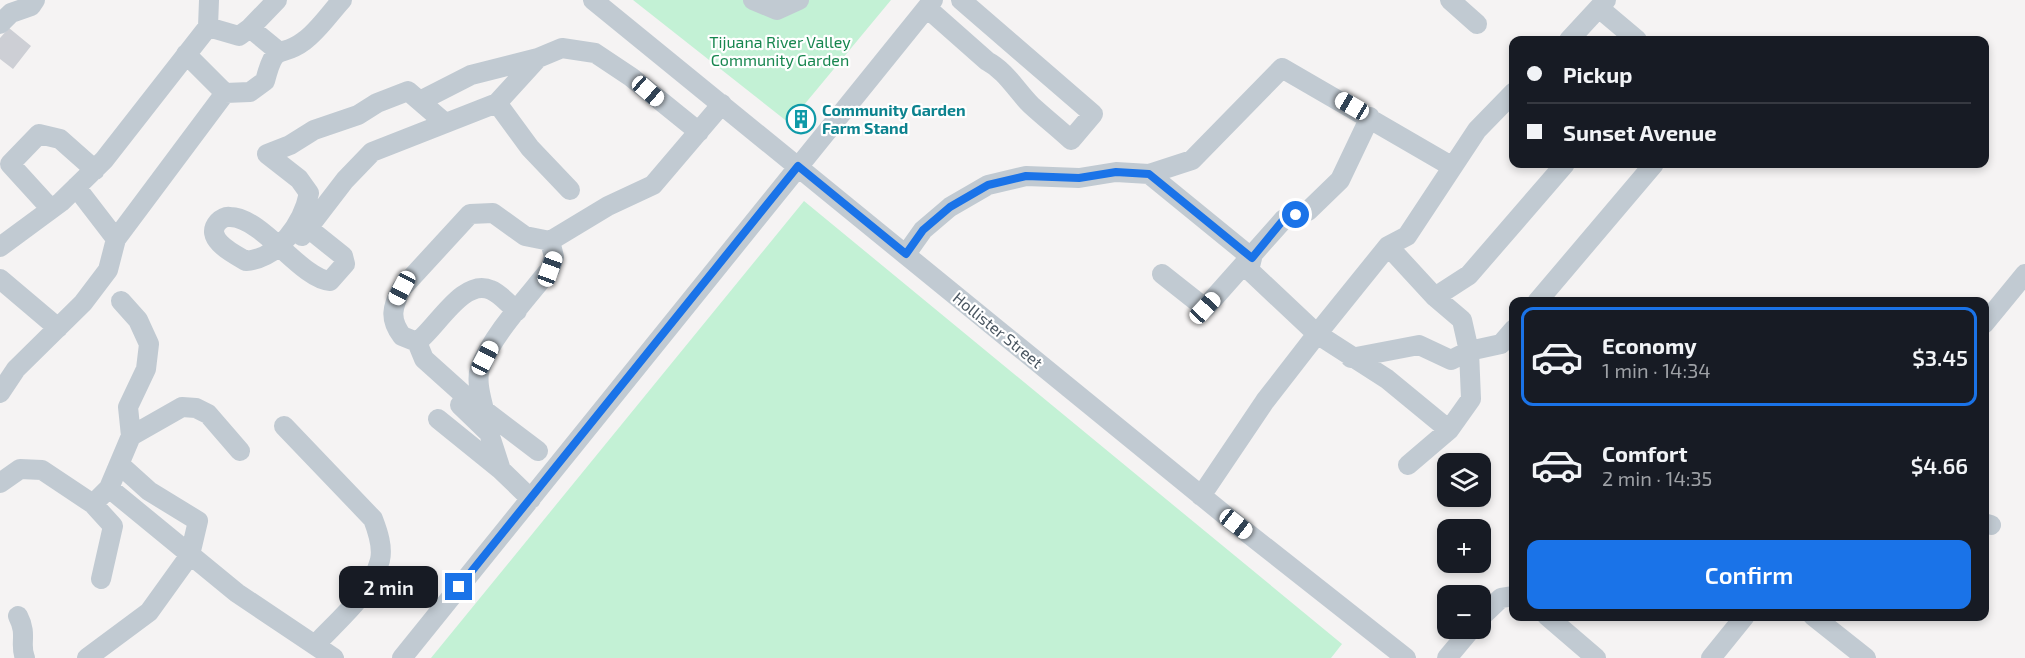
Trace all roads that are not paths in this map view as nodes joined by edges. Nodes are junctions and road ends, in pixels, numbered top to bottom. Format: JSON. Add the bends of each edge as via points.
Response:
{"nodes":[{"id":1,"x":35,"y":0,"type":"edge"},
{"id":2,"x":209,"y":0,"type":"edge"},
{"id":3,"x":277,"y":0,"type":"edge"},
{"id":4,"x":342,"y":0,"type":"edge"},
{"id":5,"x":593,"y":0,"type":"edge"},
{"id":6,"x":753,"y":0,"type":"edge"},
{"id":7,"x":799,"y":0,"type":"edge"},
{"id":8,"x":962,"y":0,"type":"edge"},
{"id":9,"x":1450,"y":0,"type":"edge"},
{"id":10,"x":930,"y":4,"type":"edge"},
{"id":11,"x":1602,"y":4,"type":"edge"},
{"id":12,"x":0,"y":24,"type":"edge"},
{"id":13,"x":1477,"y":24,"type":"dead end"},
{"id":14,"x":208,"y":27,"type":"junction"},
{"id":15,"x":250,"y":28,"type":"junction"},
{"id":16,"x":1573,"y":36,"type":"edge"},
{"id":17,"x":1633,"y":36,"type":"edge"},
{"id":18,"x":278,"y":51,"type":"junction"},
{"id":19,"x":186,"y":54,"type":"junction"},
{"id":20,"x":538,"y":58,"type":"junction"},
{"id":21,"x":225,"y":93,"type":"junction"},
{"id":22,"x":1509,"y":97,"type":"edge"},
{"id":23,"x":420,"y":101,"type":"junction"},
{"id":24,"x":497,"y":103,"type":"junction"},
{"id":25,"x":722,"y":104,"type":"junction"},
{"id":26,"x":1370,"y":117,"type":"junction"},
{"id":27,"x":444,"y":122,"type":"junction"},
{"id":28,"x":699,"y":132,"type":"junction"},
{"id":29,"x":5,"y":164,"type":"edge"},
{"id":30,"x":798,"y":166,"type":"junction"},
{"id":31,"x":1451,"y":166,"type":"junction"},
{"id":32,"x":1562,"y":168,"type":"edge"},
{"id":33,"x":1651,"y":168,"type":"edge"},
{"id":34,"x":94,"y":170,"type":"junction"},
{"id":35,"x":1149,"y":174,"type":"junction"},
{"id":36,"x":76,"y":187,"type":"junction"},
{"id":37,"x":570,"y":190,"type":"dead end"},
{"id":38,"x":309,"y":193,"type":"junction"},
{"id":39,"x":326,"y":204,"type":"junction"},
{"id":40,"x":51,"y":209,"type":"junction"},
{"id":41,"x":308,"y":228,"type":"junction"},
{"id":42,"x":116,"y":239,"type":"junction"},
{"id":43,"x":550,"y":242,"type":"junction"},
{"id":44,"x":1388,"y":246,"type":"junction"},
{"id":45,"x":0,"y":248,"type":"edge"},
{"id":46,"x":284,"y":250,"type":"junction"},
{"id":47,"x":906,"y":254,"type":"junction"},
{"id":48,"x":1252,"y":258,"type":"junction"},
{"id":49,"x":1162,"y":274,"type":"dead end"},
{"id":50,"x":2025,"y":274,"type":"edge"},
{"id":51,"x":0,"y":279,"type":"edge"},
{"id":52,"x":1435,"y":297,"type":"junction"},
{"id":53,"x":1541,"y":297,"type":"edge"},
{"id":54,"x":121,"y":301,"type":"dead end"},
{"id":55,"x":517,"y":311,"type":"junction"},
{"id":56,"x":1989,"y":318,"type":"edge"},
{"id":57,"x":58,"y":328,"type":"junction"},
{"id":58,"x":1317,"y":334,"type":"junction"},
{"id":59,"x":1509,"y":335,"type":"edge"},
{"id":60,"x":417,"y":342,"type":"junction"},
{"id":61,"x":1469,"y":351,"type":"junction"},
{"id":62,"x":1350,"y":358,"type":"junction"},
{"id":63,"x":8,"y":365,"type":"edge"},
{"id":64,"x":0,"y":393,"type":"edge"},
{"id":65,"x":446,"y":393,"type":"dead end"},
{"id":66,"x":484,"y":410,"type":"junction"},
{"id":67,"x":438,"y":419,"type":"dead end"},
{"id":68,"x":285,"y":426,"type":"dead end"},
{"id":69,"x":1449,"y":430,"type":"junction"},
{"id":70,"x":131,"y":436,"type":"junction"},
{"id":71,"x":240,"y":451,"type":"dead end"},
{"id":72,"x":538,"y":451,"type":"dead end"},
{"id":73,"x":119,"y":464,"type":"junction"},
{"id":74,"x":1408,"y":465,"type":"dead end"},
{"id":75,"x":501,"y":470,"type":"junction"},
{"id":76,"x":0,"y":483,"type":"edge"},
{"id":77,"x":109,"y":488,"type":"junction"},
{"id":78,"x":1201,"y":496,"type":"junction"},
{"id":79,"x":531,"y":499,"type":"junction"},
{"id":80,"x":93,"y":504,"type":"junction"},
{"id":81,"x":190,"y":555,"type":"junction"},
{"id":82,"x":101,"y":579,"type":"dead end"},
{"id":83,"x":1509,"y":597,"type":"edge"},
{"id":84,"x":1491,"y":608,"type":"edge"},
{"id":85,"x":18,"y":616,"type":"dead end"},
{"id":86,"x":1553,"y":621,"type":"edge"},
{"id":87,"x":1741,"y":621,"type":"edge"},
{"id":88,"x":1819,"y":621,"type":"edge"},
{"id":89,"x":1463,"y":639,"type":"edge"},
{"id":90,"x":315,"y":645,"type":"junction"},
{"id":91,"x":25,"y":658,"type":"edge"},
{"id":92,"x":87,"y":658,"type":"edge"},
{"id":93,"x":334,"y":658,"type":"edge"},
{"id":94,"x":402,"y":658,"type":"edge"},
{"id":95,"x":1406,"y":658,"type":"edge"},
{"id":96,"x":1447,"y":658,"type":"edge"},
{"id":97,"x":1596,"y":658,"type":"edge"},
{"id":98,"x":1711,"y":658,"type":"edge"},
{"id":99,"x":1866,"y":658,"type":"edge"}],
"edges":[{"from":1,"to":12,"type":"street"},
{"from":2,"to":14,"type":"street"},
{"from":3,"to":15,"type":"street"},
{"from":4,"to":18,"type":"street","via":[[304,42]]},
{"from":5,"to":25,"type":"street","name":"Hollister Street"},
{"from":6,"to":7,"type":"street","via":[[777,10]]},
{"from":8,"to":10,"type":"street","via":[[1094,114],[1071,140]]},
{"from":9,"to":13,"type":"street"},
{"from":10,"to":30,"type":"street"},
{"from":11,"to":16,"type":"street"},
{"from":11,"to":17,"type":"street"},
{"from":14,"to":15,"type":"street","via":[[239,36]]},
{"from":14,"to":19,"type":"street"},
{"from":15,"to":18,"type":"street"},
{"from":18,"to":21,"type":"street","via":[[265,81],[250,92]]},
{"from":19,"to":21,"type":"street"},
{"from":19,"to":34,"type":"street"},
{"from":20,"to":23,"type":"street","via":[[471,75]]},
{"from":20,"to":24,"type":"street"},
{"from":20,"to":28,"type":"street","via":[[562,48],[595,53]]},
{"from":21,"to":42,"type":"street"},
{"from":22,"to":31,"type":"street","via":[[1477,130]]},
{"from":23,"to":27,"type":"street"},
{"from":23,"to":38,"type":"street","via":[[408,91],[267,154],[299,179]]},
{"from":24,"to":27,"type":"street"},
{"from":24,"to":37,"type":"street","via":[[530,148]]},
{"from":25,"to":28,"type":"street"},
{"from":25,"to":30,"type":"street","name":"Hollister Street"},
{"from":26,"to":31,"type":"street"},
{"from":26,"to":35,"type":"street","via":[[1282,68],[1192,160]]},
{"from":26,"to":48,"type":"street","via":[[1340,180],[1308,211],[1284,219]]},
{"from":27,"to":39,"type":"street","via":[[372,152]]},
{"from":28,"to":43,"type":"street","via":[[652,185],[608,206]]},
{"from":29,"to":34,"type":"street","via":[[39,134],[60,139]]},
{"from":29,"to":40,"type":"street"},
{"from":30,"to":47,"type":"street","name":"Hollister Street"},
{"from":30,"to":79,"type":"street"},
{"from":31,"to":44,"type":"street","via":[[1407,236]]},
{"from":32,"to":52,"type":"street","via":[[1469,275]]},
{"from":33,"to":53,"type":"street"},
{"from":34,"to":36,"type":"street"},
{"from":35,"to":47,"type":"street","via":[[1026,176],[988,185],[950,207],[923,230]]},
{"from":35,"to":48,"type":"street"},
{"from":36,"to":40,"type":"street"},
{"from":36,"to":42,"type":"street"},
{"from":38,"to":39,"type":"street"},
{"from":38,"to":46,"type":"street","via":[[305,211]]},
{"from":39,"to":41,"type":"street"},
{"from":40,"to":45,"type":"street"},
{"from":41,"to":46,"type":"street"},
{"from":41,"to":46,"type":"street","via":[[343,256],[345,264],[340,273],[330,281],[322,281]]},
{"from":42,"to":57,"type":"street","via":[[108,270]]},
{"from":43,"to":55,"type":"street","via":[[554,257],[550,269]]},
{"from":43,"to":60,"type":"street","via":[[525,236],[493,213],[470,214],[402,288],[394,303],[392,316],[397,330],[409,341]]},
{"from":44,"to":52,"type":"street"},
{"from":44,"to":58,"type":"street"},
{"from":47,"to":78,"type":"street","name":"Hollister Street"},
{"from":48,"to":49,"type":"street","via":[[1205,308]]},
{"from":48,"to":58,"type":"street","via":[[1249,270]]},
{"from":50,"to":56,"type":"street"},
{"from":51,"to":57,"type":"street"},
{"from":52,"to":61,"type":"street","via":[[1462,320]]},
{"from":54,"to":70,"type":"street","via":[[138,320],[149,344],[146,369],[128,407]]},
{"from":55,"to":60,"type":"street","via":[[490,290],[474,290],[456,301]]},
{"from":55,"to":66,"type":"street","via":[[479,370]]},
{"from":57,"to":63,"type":"street"},
{"from":58,"to":62,"type":"street"},
{"from":58,"to":78,"type":"street","via":[[1265,401]]},
{"from":59,"to":61,"type":"street","via":[[1501,344]]},
{"from":60,"to":66,"type":"street","via":[[424,359]]},
{"from":61,"to":62,"type":"street","via":[[1451,360],[1419,345]]},
{"from":61,"to":69,"type":"street","via":[[1471,399]]},
{"from":62,"to":69,"type":"street","via":[[1387,379]]},
{"from":63,"to":64,"type":"street"},
{"from":65,"to":75,"type":"street","via":[[489,433]]},
{"from":66,"to":72,"type":"street"},
{"from":67,"to":75,"type":"street"},
{"from":68,"to":90,"type":"street","via":[[373,519],[379,535],[380,560],[365,590]]},
{"from":69,"to":74,"type":"street"},
{"from":70,"to":71,"type":"street","via":[[182,406],[208,414]]},
{"from":70,"to":73,"type":"street"},
{"from":73,"to":77,"type":"street"},
{"from":73,"to":81,"type":"street","via":[[149,490],[198,521]]},
{"from":75,"to":79,"type":"street"},
{"from":76,"to":80,"type":"street","via":[[20,469],[42,470]]},
{"from":77,"to":80,"type":"street"},
{"from":77,"to":81,"type":"street"},
{"from":78,"to":95,"type":"street","name":"Hollister Street"},
{"from":79,"to":94,"type":"street"},
{"from":80,"to":82,"type":"street","via":[[113,526]]},
{"from":81,"to":90,"type":"street","via":[[237,593]]},
{"from":81,"to":92,"type":"street","via":[[149,612]]},
{"from":83,"to":84,"type":"street","via":[[1501,598]]},
{"from":85,"to":91,"type":"street","via":[[25,629]]},
{"from":86,"to":97,"type":"street"},
{"from":87,"to":98,"type":"street"},
{"from":88,"to":99,"type":"street"},
{"from":89,"to":96,"type":"street"},
{"from":90,"to":93,"type":"street"}]}
